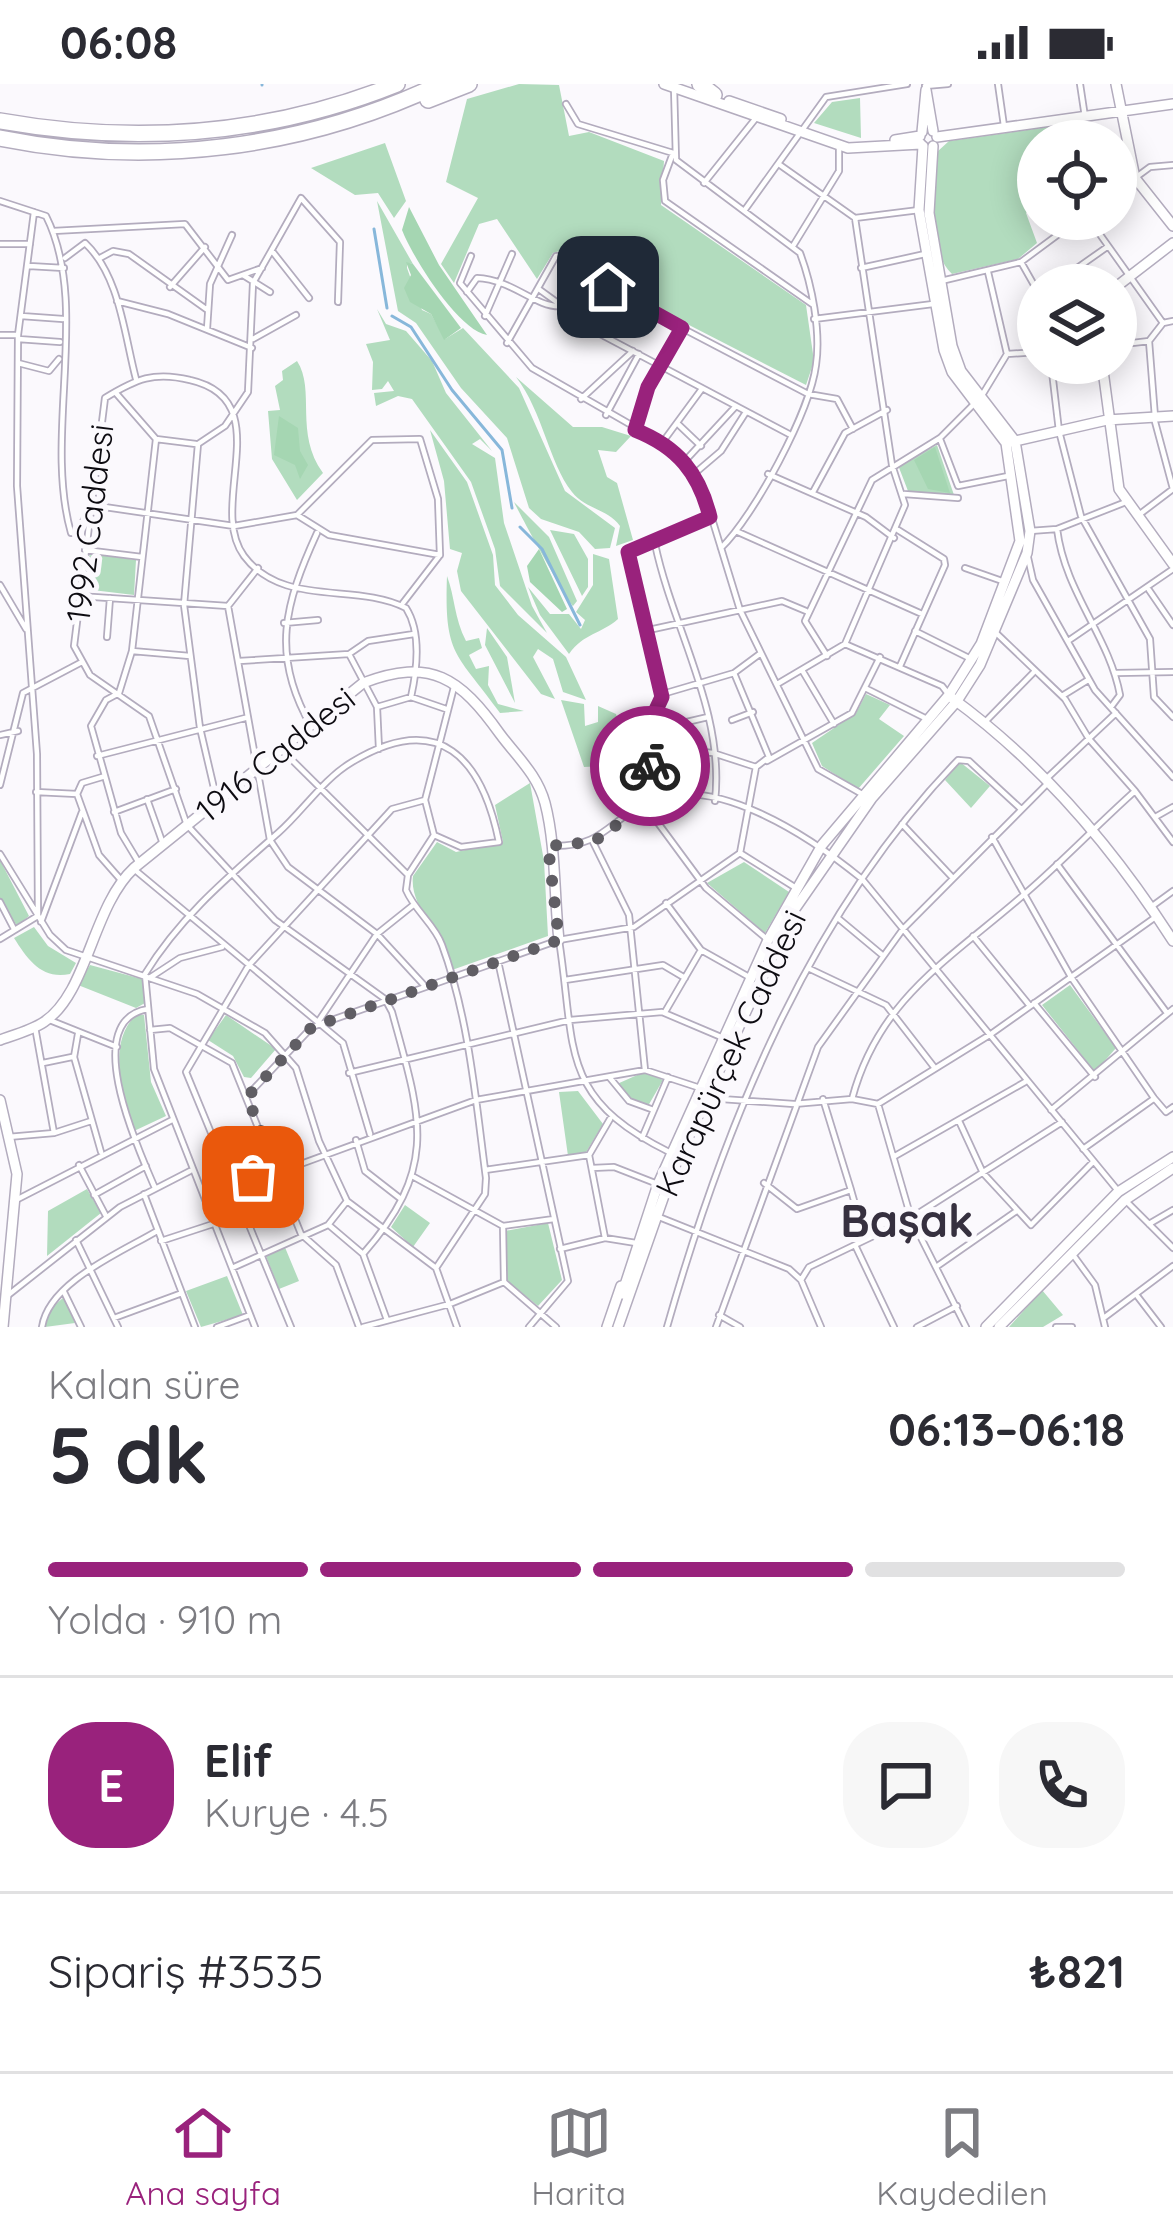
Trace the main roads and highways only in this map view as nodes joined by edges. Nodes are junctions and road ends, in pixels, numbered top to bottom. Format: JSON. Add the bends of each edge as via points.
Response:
{"nodes":[{"id":1,"x":373,"y":84,"type":"edge"},
{"id":2,"x":397,"y":84,"type":"edge"},
{"id":3,"x":440,"y":84,"type":"edge"},
{"id":4,"x":470,"y":84,"type":"edge"},
{"id":5,"x":1116,"y":84,"type":"edge"},
{"id":6,"x":674,"y":85,"type":"edge"},
{"id":7,"x":925,"y":87,"type":"edge"},
{"id":8,"x":713,"y":90,"type":"edge"},
{"id":9,"x":1173,"y":104,"type":"edge"},
{"id":10,"x":1121,"y":112,"type":"junction"},
{"id":11,"x":0,"y":121,"type":"edge"},
{"id":12,"x":256,"y":124,"type":"junction"},
{"id":13,"x":804,"y":130,"type":"junction"},
{"id":14,"x":310,"y":132,"type":"junction"},
{"id":15,"x":0,"y":138,"type":"edge"},
{"id":16,"x":927,"y":139,"type":"junction"},
{"id":17,"x":1173,"y":226,"type":"edge"},
{"id":18,"x":1173,"y":243,"type":"edge"},
{"id":19,"x":1137,"y":269,"type":"edge"},
{"id":20,"x":1104,"y":384,"type":"edge"},
{"id":21,"x":978,"y":400,"type":"junction"},
{"id":22,"x":1173,"y":416,"type":"edge"},
{"id":23,"x":1107,"y":420,"type":"junction"},
{"id":24,"x":1010,"y":442,"type":"junction"},
{"id":25,"x":1173,"y":567,"type":"edge"},
{"id":26,"x":1010,"y":583,"type":"junction"},
{"id":27,"x":953,"y":698,"type":"junction"},
{"id":28,"x":866,"y":797,"type":"junction"},
{"id":29,"x":826,"y":849,"type":"junction"},
{"id":30,"x":559,"y":940,"type":"road end"},
{"id":31,"x":1173,"y":941,"type":"edge"},
{"id":32,"x":0,"y":1040,"type":"edge"},
{"id":33,"x":704,"y":1094,"type":"junction"},
{"id":34,"x":0,"y":1100,"type":"edge"},
{"id":35,"x":5,"y":1134,"type":"edge"},
{"id":36,"x":676,"y":1154,"type":"junction"},
{"id":37,"x":1173,"y":1156,"type":"edge"},
{"id":38,"x":1173,"y":1168,"type":"edge"},
{"id":39,"x":1121,"y":1196,"type":"junction"},
{"id":40,"x":2,"y":1321,"type":"edge"},
{"id":41,"x":615,"y":1327,"type":"edge"},
{"id":42,"x":986,"y":1327,"type":"edge"},
{"id":43,"x":999,"y":1327,"type":"edge"}],
"edges":[{"from":1,"to":12,"type":"highway"},
{"from":2,"to":12,"type":"highway"},
{"from":3,"to":14,"type":"highway"},
{"from":4,"to":14,"type":"highway","via":[[349,128]]},
{"from":5,"to":10,"type":"main road"},
{"from":6,"to":8,"type":"main road"},
{"from":6,"to":13,"type":"main road"},
{"from":7,"to":16,"type":"main road"},
{"from":8,"to":13,"type":"main road"},
{"from":9,"to":10,"type":"main road"},
{"from":10,"to":16,"type":"main road"},
{"from":10,"to":17,"type":"main road","via":[[1135,178]]},
{"from":11,"to":12,"type":"highway","via":[[136,135]]},
{"from":13,"to":16,"type":"main road","via":[[855,144]]},
{"from":13,"to":16,"type":"main road","via":[[858,149]]},
{"from":14,"to":15,"type":"highway","via":[[140,152]]},
{"from":16,"to":21,"type":"main road","name":"Karapürçek Caddesi","via":[[929,213],[956,362]]},
{"from":16,"to":21,"type":"main road","name":"Karapürçek Caddesi","via":[[919,210],[934,304],[948,362]]},
{"from":18,"to":19,"type":"main road"},
{"from":20,"to":23,"type":"main road"},
{"from":21,"to":24,"type":"main road","name":"Karapürçek Caddesi"},
{"from":22,"to":23,"type":"main road"},
{"from":23,"to":24,"type":"main road"},
{"from":23,"to":25,"type":"main road","via":[[1119,489]]},
{"from":24,"to":26,"type":"main road","name":"Karapürçek Caddesi","via":[[1020,541]]},
{"from":24,"to":26,"type":"main road","name":"Karapürçek Caddesi","via":[[1030,531]]},
{"from":26,"to":27,"type":"main road","name":"Karapürçek Caddesi"},
{"from":26,"to":27,"type":"main road","name":"Karapürçek Caddesi","via":[[994,631]]},
{"from":27,"to":28,"type":"main road","name":"Karapürçek Caddesi"},
{"from":27,"to":28,"type":"main road","name":"Karapürçek Caddesi"},
{"from":27,"to":31,"type":"main road","via":[[1047,781]]},
{"from":28,"to":29,"type":"main road","name":"Karapürçek Caddesi"},
{"from":29,"to":33,"type":"main road","name":"Karapürçek Caddesi"},
{"from":29,"to":33,"type":"main road","name":"Karapürçek Caddesi","via":[[749,977]]},
{"from":30,"to":32,"type":"main road","name":"1916 Caddesi","via":[[546,806],[535,777],[484,707],[454,684],[395,671],[363,683],[121,880],[47,1019]]},
{"from":33,"to":36,"type":"main road","name":"Karapürçek Caddesi"},
{"from":34,"to":35,"type":"main road"},
{"from":35,"to":40,"type":"main road","via":[[18,1199]]},
{"from":36,"to":41,"type":"main road","name":"Karapürçek Caddesi"},
{"from":36,"to":41,"type":"main road","name":"Karapürçek Caddesi","via":[[637,1243]]},
{"from":37,"to":39,"type":"main road"},
{"from":38,"to":39,"type":"main road"},
{"from":39,"to":42,"type":"main road"},
{"from":39,"to":43,"type":"main road"}]}
